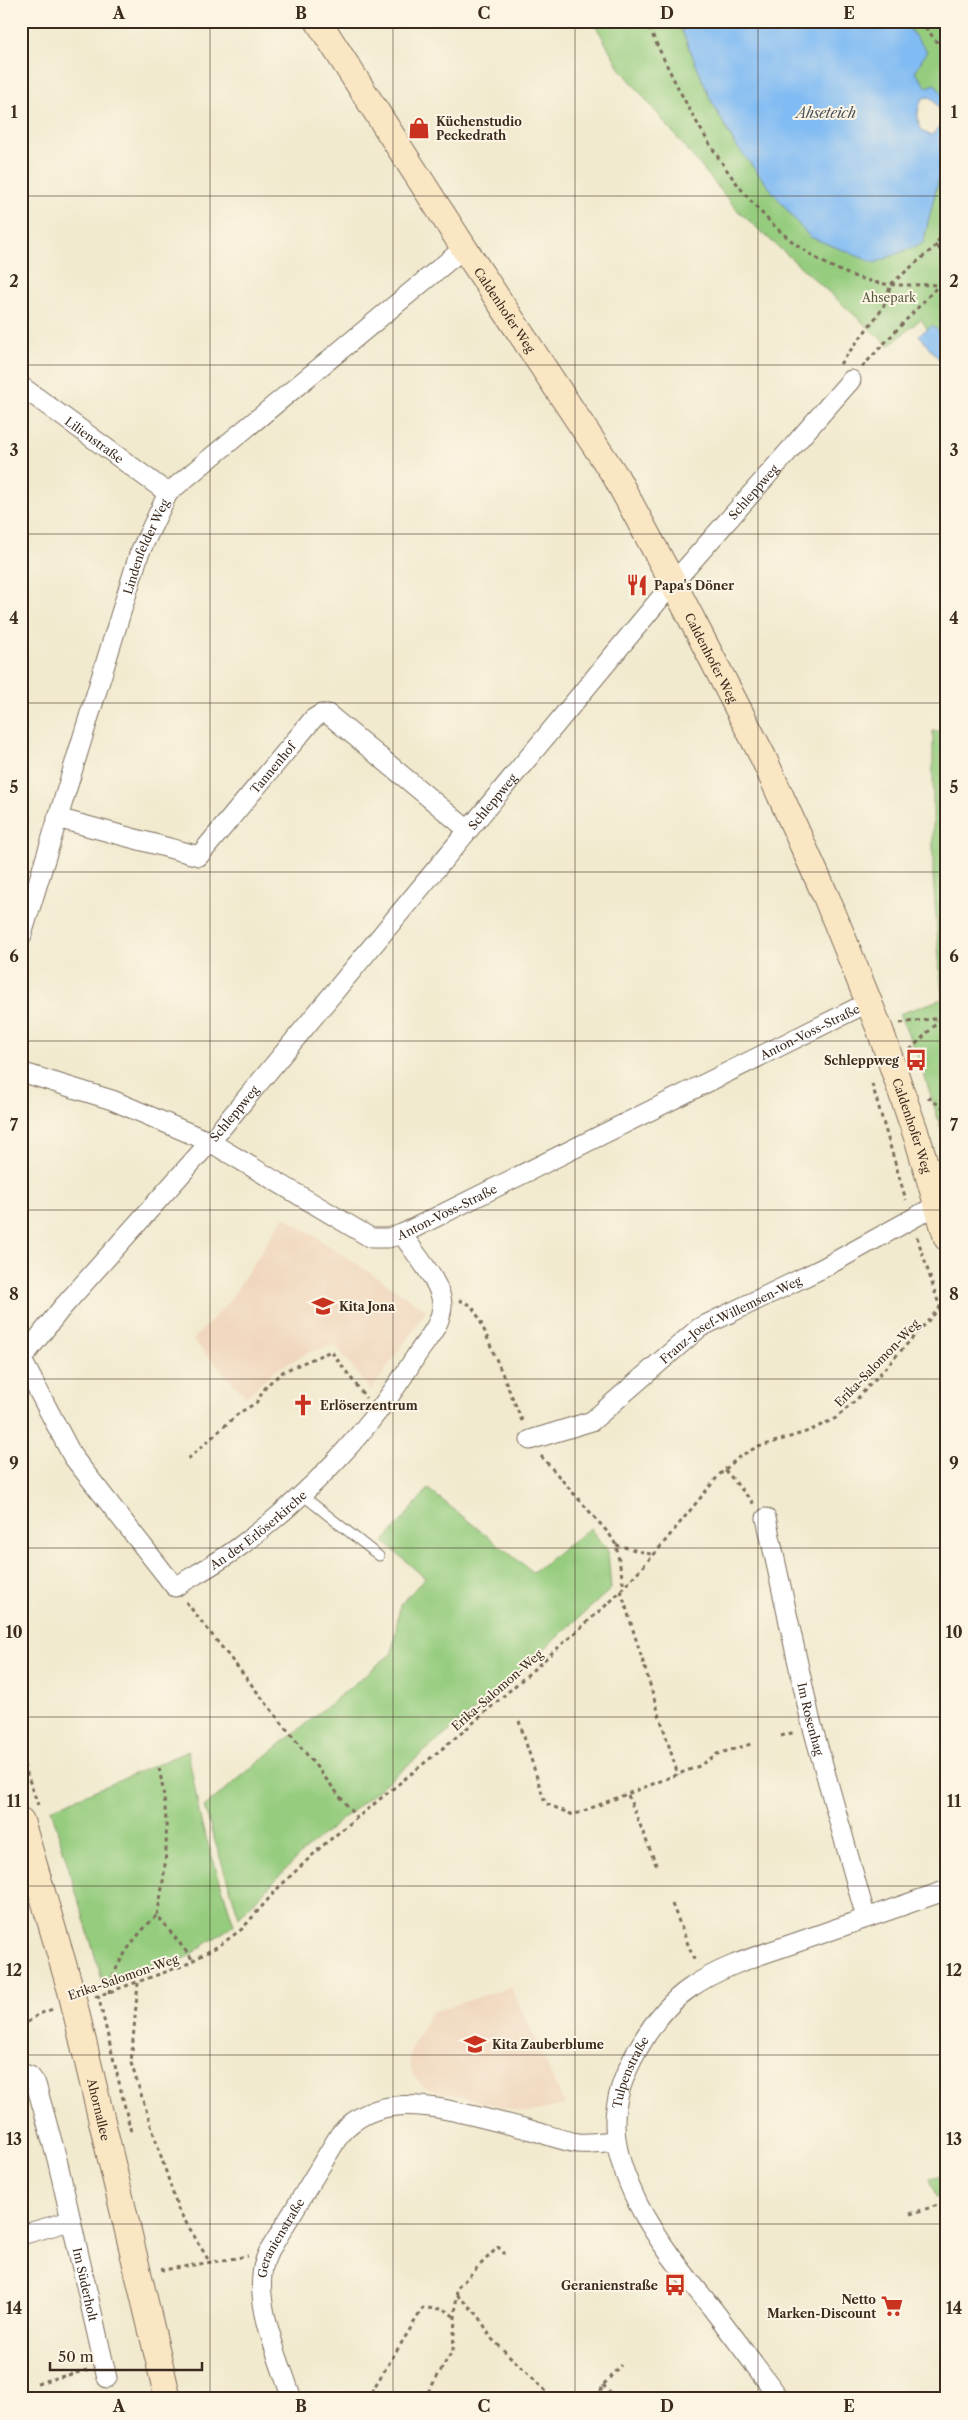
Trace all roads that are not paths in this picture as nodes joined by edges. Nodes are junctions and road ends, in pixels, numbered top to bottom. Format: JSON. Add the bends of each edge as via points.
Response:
{"nodes":[{"id":1,"x":318,"y":21,"type":"edge"},
{"id":2,"x":464,"y":248,"type":"junction"},
{"id":3,"x":851,"y":380,"type":"road end"},
{"id":4,"x":21,"y":386,"type":"edge"},
{"id":5,"x":168,"y":493,"type":"junction"},
{"id":6,"x":673,"y":582,"type":"junction"},
{"id":7,"x":57,"y":818,"type":"junction"},
{"id":8,"x":468,"y":830,"type":"junction"},
{"id":9,"x":21,"y":938,"type":"edge"},
{"id":10,"x":869,"y":1002,"type":"junction"},
{"id":11,"x":21,"y":1072,"type":"edge"},
{"id":12,"x":210,"y":1142,"type":"junction"},
{"id":13,"x":937,"y":1205,"type":"junction"},
{"id":14,"x":402,"y":1234,"type":"junction"},
{"id":15,"x":947,"y":1238,"type":"edge"},
{"id":16,"x":22,"y":1360,"type":"edge"},
{"id":17,"x":530,"y":1440,"type":"dead end"},
{"id":18,"x":301,"y":1494,"type":"junction"},
{"id":19,"x":766,"y":1518,"type":"road end"},
{"id":20,"x":379,"y":1556,"type":"dead end"},
{"id":21,"x":21,"y":1821,"type":"edge"},
{"id":22,"x":947,"y":1890,"type":"edge"},
{"id":23,"x":866,"y":1918,"type":"junction"},
{"id":24,"x":21,"y":2073,"type":"edge"},
{"id":25,"x":616,"y":2141,"type":"junction"},
{"id":26,"x":70,"y":2221,"type":"junction"},
{"id":27,"x":21,"y":2235,"type":"edge"},
{"id":28,"x":106,"y":2372,"type":"road end"},
{"id":29,"x":168,"y":2399,"type":"edge"},
{"id":30,"x":292,"y":2399,"type":"edge"},
{"id":31,"x":780,"y":2399,"type":"edge"}],
"edges":[{"from":1,"to":2,"type":"street","name":"Caldenhofer Weg"},
{"from":2,"to":5,"type":"street","name":"Lindenfelder Weg"},
{"from":2,"to":6,"type":"street","name":"Caldenhofer Weg","via":[[611,469]]},
{"from":3,"to":6,"type":"street","name":"Schleppweg"},
{"from":4,"to":5,"type":"street","name":"Lilienstraße"},
{"from":5,"to":7,"type":"street","name":"Lindenfelder Weg","via":[[139,554]]},
{"from":6,"to":8,"type":"street","name":"Schleppweg"},
{"from":6,"to":10,"type":"street","name":"Caldenhofer Weg","via":[[789,811]]},
{"from":7,"to":8,"type":"street","name":"Tannenhof","via":[[199,856],[313,719],[320,714],[328,714]]},
{"from":7,"to":9,"type":"street","name":"Lindenfelder Weg"},
{"from":8,"to":12,"type":"street","name":"Schleppweg"},
{"from":10,"to":13,"type":"street","name":"Caldenhofer Weg","via":[[918,1140]]},
{"from":10,"to":14,"type":"street","name":"Anton-Voss-Straße"},
{"from":11,"to":12,"type":"street","name":"Anton-Voss-Straße","via":[[112,1100]]},
{"from":12,"to":14,"type":"street","name":"Anton-Voss-Straße","via":[[371,1238]]},
{"from":12,"to":16,"type":"street","name":"Schleppweg","via":[[61,1309]]},
{"from":13,"to":15,"type":"street","name":"Caldenhofer Weg"},
{"from":13,"to":17,"type":"street","name":"Franz-Josef-Willemsen-Weg","via":[[823,1268],[699,1328],[592,1421]]},
{"from":14,"to":18,"type":"street","name":"An der Erlöserkirche","via":[[436,1285],[442,1305],[440,1319],[367,1426]]},
{"from":16,"to":18,"type":"street","name":"An der Erlöserkirche","via":[[73,1457],[175,1587],[239,1548]]},
{"from":18,"to":20,"type":"lane"},
{"from":19,"to":23,"type":"street","name":"Im Rosenhag","via":[[810,1718]]},
{"from":21,"to":29,"type":"street","name":"Ahornallee","via":[[74,2004]]},
{"from":22,"to":23,"type":"street","name":"Tulpenstraße"},
{"from":23,"to":25,"type":"street","name":"Tulpenstraße","via":[[747,1960],[703,1980],[678,1996],[637,2051],[622,2084],[614,2123]]},
{"from":24,"to":26,"type":"street","name":"Im Süderholt","via":[[30,2076],[36,2084]]},
{"from":25,"to":30,"type":"street","name":"Geranienstraße","via":[[577,2143],[432,2106],[401,2104],[356,2119],[340,2134],[268,2253],[261,2274],[262,2301]]},
{"from":25,"to":31,"type":"street","name":"Tulpenstraße","via":[[629,2184],[651,2226]]},
{"from":26,"to":27,"type":"street"},
{"from":26,"to":28,"type":"street","name":"Im Süderholt"}]}
